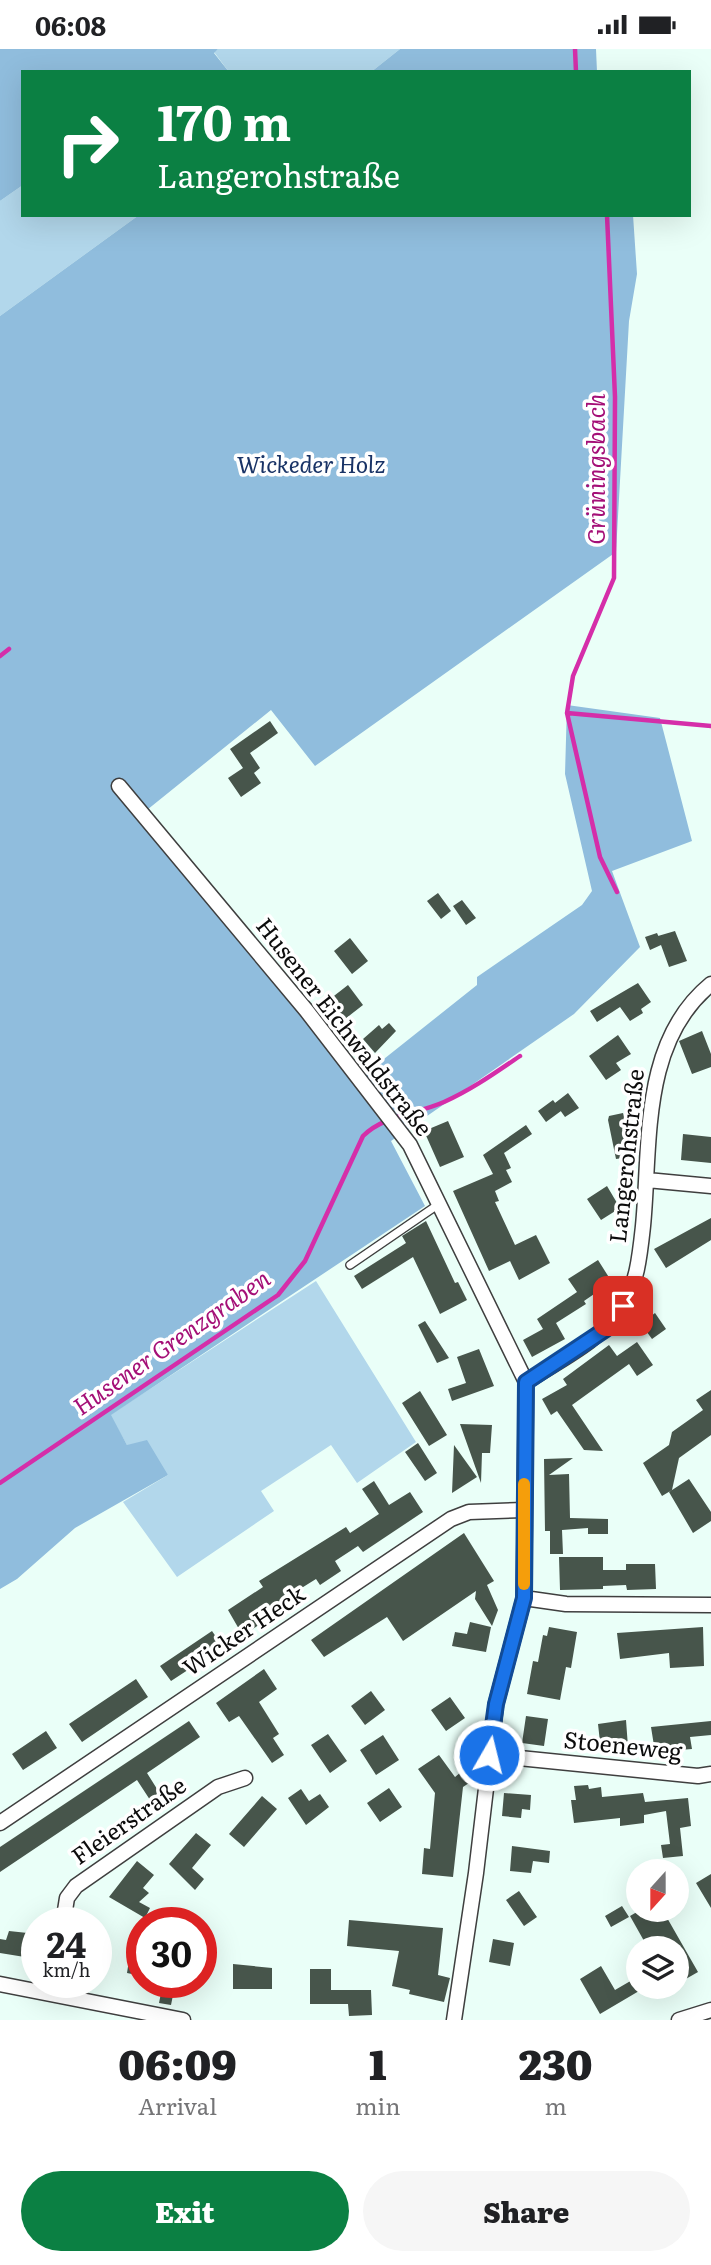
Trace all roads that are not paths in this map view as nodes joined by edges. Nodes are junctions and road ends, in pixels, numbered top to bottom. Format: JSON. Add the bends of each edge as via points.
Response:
{"nodes":[{"id":1,"x":119,"y":786,"type":"dead end"},
{"id":2,"x":711,"y":984,"type":"edge"},
{"id":3,"x":647,"y":1179,"type":"junction"},
{"id":4,"x":711,"y":1186,"type":"edge"},
{"id":5,"x":440,"y":1203,"type":"junction"},
{"id":6,"x":350,"y":1265,"type":"dead end"},
{"id":7,"x":526,"y":1382,"type":"junction"},
{"id":8,"x":524,"y":1510,"type":"junction"},
{"id":9,"x":524,"y":1598,"type":"junction"},
{"id":10,"x":711,"y":1605,"type":"edge"},
{"id":11,"x":489,"y":1755,"type":"junction"},
{"id":12,"x":711,"y":1774,"type":"edge"},
{"id":13,"x":245,"y":1779,"type":"dead end"},
{"id":14,"x":0,"y":1823,"type":"edge"},
{"id":15,"x":66,"y":1907,"type":"edge"},
{"id":16,"x":0,"y":1984,"type":"edge"},
{"id":17,"x":21,"y":1986,"type":"edge"},
{"id":18,"x":90,"y":1998,"type":"edge"},
{"id":19,"x":711,"y":2010,"type":"edge"},
{"id":20,"x":183,"y":2020,"type":"edge"},
{"id":21,"x":454,"y":2020,"type":"edge"},
{"id":22,"x":679,"y":2020,"type":"edge"}],
"edges":[{"from":1,"to":5,"type":"street","name":"Husener Eichwaldstraße","via":[[399,1129]]},
{"from":2,"to":3,"type":"street","name":"Langerohstraße","via":[[682,1011],[660,1061]]},
{"from":3,"to":4,"type":"street"},
{"from":3,"to":7,"type":"street","name":"Langerohstraße","via":[[635,1281],[623,1306],[606,1329]]},
{"from":5,"to":6,"type":"lane"},
{"from":5,"to":7,"type":"street","name":"Husener Eichwaldstraße"},
{"from":7,"to":8,"type":"street","name":"Husener Eichwaldstraße"},
{"from":8,"to":9,"type":"street","name":"Husener Eichwaldstraße"},
{"from":8,"to":14,"type":"street","name":"Wicker Heck","via":[[469,1512],[451,1519]]},
{"from":9,"to":10,"type":"street","via":[[566,1604]]},
{"from":9,"to":11,"type":"street","name":"Husener Eichwaldstraße","via":[[496,1704]]},
{"from":11,"to":12,"type":"street","name":"Stoeneweg"},
{"from":11,"to":21,"type":"street","name":"Husener Eichwaldstraße"},
{"from":13,"to":15,"type":"street","name":"Fleierstraße","via":[[218,1787],[76,1886]]},
{"from":16,"to":17,"type":"street"},
{"from":18,"to":20,"type":"street"},
{"from":19,"to":22,"type":"street"}]}
